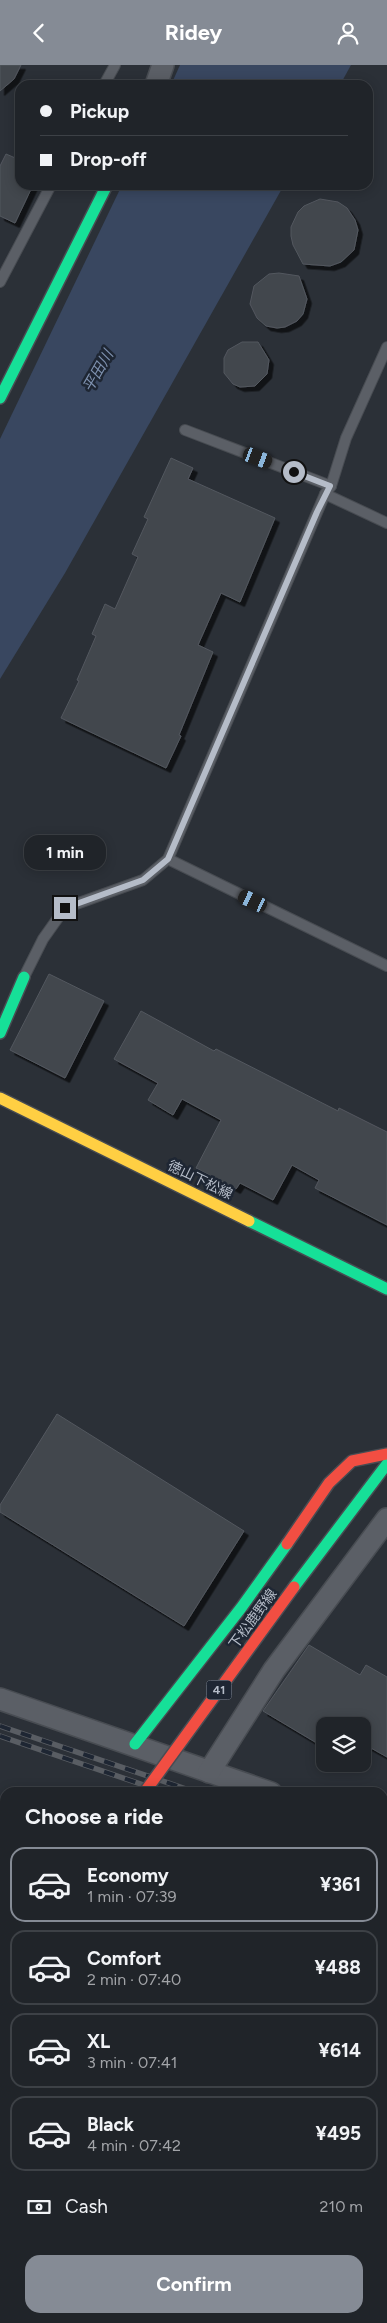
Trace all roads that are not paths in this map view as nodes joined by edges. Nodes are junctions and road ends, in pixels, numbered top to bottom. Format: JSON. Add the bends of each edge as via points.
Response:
{"nodes":[{"id":1,"x":115,"y":65,"type":"edge"},
{"id":2,"x":163,"y":65,"type":"edge"},
{"id":3,"x":107,"y":80,"type":"edge"},
{"id":4,"x":158,"y":80,"type":"edge"},
{"id":5,"x":48,"y":190,"type":"edge"},
{"id":6,"x":104,"y":190,"type":"edge"},
{"id":7,"x":0,"y":282,"type":"edge"},
{"id":8,"x":387,"y":347,"type":"edge"},
{"id":9,"x":0,"y":398,"type":"edge"},
{"id":10,"x":185,"y":430,"type":"dead end"},
{"id":11,"x":328,"y":490,"type":"junction"},
{"id":12,"x":387,"y":523,"type":"edge"},
{"id":13,"x":168,"y":859,"type":"junction"},
{"id":14,"x":387,"y":966,"type":"edge"},
{"id":15,"x":24,"y":977,"type":"joint"},
{"id":16,"x":0,"y":1033,"type":"edge"},
{"id":17,"x":0,"y":1098,"type":"edge"},
{"id":18,"x":387,"y":1289,"type":"edge"},
{"id":19,"x":387,"y":1454,"type":"edge"},
{"id":20,"x":387,"y":1463,"type":"edge"},
{"id":21,"x":387,"y":1519,"type":"edge"},
{"id":22,"x":0,"y":1699,"type":"edge"},
{"id":23,"x":135,"y":1744,"type":"junction"},
{"id":24,"x":209,"y":1773,"type":"junction"},
{"id":25,"x":148,"y":1787,"type":"edge"},
{"id":26,"x":252,"y":1787,"type":"edge"}],
"edges":[{"from":1,"to":3,"type":"lane"},
{"from":2,"to":4,"type":"street"},
{"from":5,"to":7,"type":"lane"},
{"from":6,"to":9,"type":"main road"},
{"from":8,"to":11,"type":"lane","via":[[346,438]]},
{"from":10,"to":11,"type":"lane"},
{"from":11,"to":12,"type":"lane"},
{"from":11,"to":13,"type":"lane"},
{"from":13,"to":14,"type":"lane"},
{"from":13,"to":15,"type":"lane","via":[[143,880],[65,908],[43,939]]},
{"from":15,"to":16,"type":"main road"},
{"from":17,"to":18,"type":"main road","name":"徳山下松線"},
{"from":19,"to":23,"type":"main road","via":[[352,1461],[328,1483],[320,1499],[241,1608]]},
{"from":20,"to":25,"type":"main road","name":"下松鹿野線","number":"41","bridge":true},
{"from":21,"to":24,"type":"street","via":[[274,1670]]},
{"from":22,"to":23,"type":"street"},
{"from":23,"to":24,"type":"street"},
{"from":24,"to":26,"type":"street"}]}
